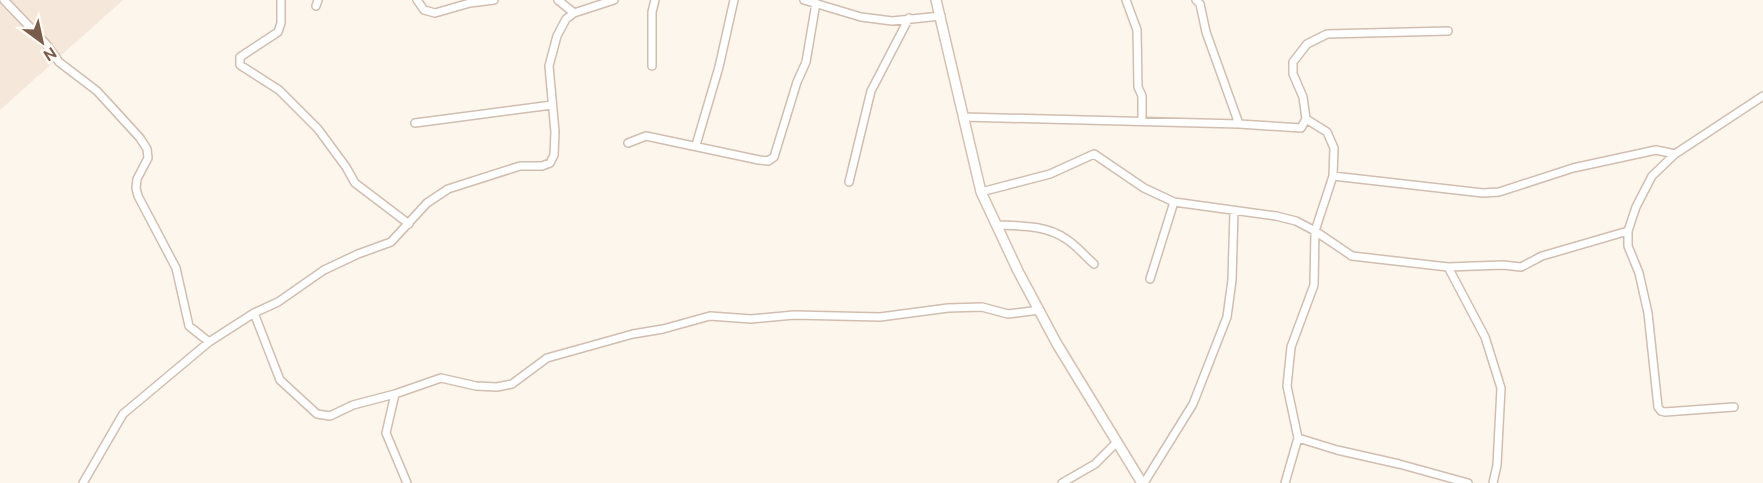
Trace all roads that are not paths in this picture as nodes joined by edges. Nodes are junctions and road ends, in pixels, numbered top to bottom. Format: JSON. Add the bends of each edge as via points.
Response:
{"nodes":[{"id":1,"x":4,"y":0,"type":"edge"},
{"id":2,"x":281,"y":0,"type":"edge"},
{"id":3,"x":417,"y":0,"type":"edge"},
{"id":4,"x":494,"y":0,"type":"edge"},
{"id":5,"x":558,"y":0,"type":"edge"},
{"id":6,"x":614,"y":0,"type":"edge"},
{"id":7,"x":655,"y":0,"type":"edge"},
{"id":8,"x":734,"y":0,"type":"edge"},
{"id":9,"x":804,"y":0,"type":"edge"},
{"id":10,"x":936,"y":0,"type":"edge"},
{"id":11,"x":1126,"y":0,"type":"edge"},
{"id":12,"x":1196,"y":0,"type":"edge"},
{"id":13,"x":816,"y":3,"type":"junction"},
{"id":14,"x":574,"y":13,"type":"junction"},
{"id":15,"x":941,"y":16,"type":"junction"},
{"id":16,"x":909,"y":18,"type":"junction"},
{"id":17,"x":1448,"y":31,"type":"dead end"},
{"id":18,"x":652,"y":66,"type":"dead end"},
{"id":19,"x":1763,"y":96,"type":"edge"},
{"id":20,"x":552,"y":105,"type":"junction"},
{"id":21,"x":963,"y":117,"type":"junction"},
{"id":22,"x":1306,"y":119,"type":"junction"},
{"id":23,"x":1143,"y":121,"type":"junction"},
{"id":24,"x":416,"y":123,"type":"dead end"},
{"id":25,"x":1239,"y":124,"type":"junction"},
{"id":26,"x":628,"y":143,"type":"dead end"},
{"id":27,"x":696,"y":146,"type":"junction"},
{"id":28,"x":1675,"y":154,"type":"junction"},
{"id":29,"x":1333,"y":176,"type":"junction"},
{"id":30,"x":849,"y":183,"type":"dead end"},
{"id":31,"x":981,"y":192,"type":"junction"},
{"id":32,"x":1174,"y":202,"type":"junction"},
{"id":33,"x":1234,"y":211,"type":"junction"},
{"id":34,"x":409,"y":224,"type":"junction"},
{"id":35,"x":998,"y":225,"type":"junction"},
{"id":36,"x":1316,"y":231,"type":"junction"},
{"id":37,"x":1628,"y":231,"type":"junction"},
{"id":38,"x":1094,"y":264,"type":"dead end"},
{"id":39,"x":1448,"y":267,"type":"junction"},
{"id":40,"x":1150,"y":279,"type":"dead end"},
{"id":41,"x":1040,"y":310,"type":"junction"},
{"id":42,"x":254,"y":313,"type":"junction"},
{"id":43,"x":209,"y":342,"type":"junction"},
{"id":44,"x":395,"y":394,"type":"junction"},
{"id":45,"x":1734,"y":407,"type":"dead end"},
{"id":46,"x":1298,"y":438,"type":"junction"},
{"id":47,"x":1116,"y":443,"type":"junction"},
{"id":48,"x":83,"y":483,"type":"edge"},
{"id":49,"x":406,"y":483,"type":"edge"},
{"id":50,"x":1062,"y":483,"type":"edge"},
{"id":51,"x":1143,"y":483,"type":"edge"},
{"id":52,"x":1285,"y":483,"type":"edge"},
{"id":53,"x":1468,"y":483,"type":"edge"},
{"id":54,"x":1493,"y":483,"type":"edge"}],
"edges":[{"from":1,"to":43,"type":"street","via":[[58,62],[97,91],[140,138],[148,158],[137,179],[138,196],[176,268],[189,326]]},
{"from":2,"to":34,"type":"street","via":[[278,32],[240,57],[240,65],[279,90],[318,129],[356,183]]},
{"from":3,"to":4,"type":"street","via":[[424,10],[435,13]]},
{"from":5,"to":14,"type":"street"},
{"from":6,"to":14,"type":"street"},
{"from":7,"to":18,"type":"street"},
{"from":8,"to":27,"type":"street"},
{"from":9,"to":13,"type":"street"},
{"from":10,"to":15,"type":"street"},
{"from":11,"to":23,"type":"street","via":[[1137,30]]},
{"from":12,"to":25,"type":"street"},
{"from":13,"to":16,"type":"street","via":[[861,17],[892,21]]},
{"from":13,"to":27,"type":"street","via":[[806,62],[774,157],[759,160]]},
{"from":14,"to":20,"type":"street","via":[[557,36],[549,66]]},
{"from":15,"to":16,"type":"street"},
{"from":15,"to":21,"type":"street"},
{"from":16,"to":30,"type":"street","via":[[871,92]]},
{"from":17,"to":22,"type":"street","via":[[1327,34],[1307,44],[1293,62]]},
{"from":19,"to":28,"type":"street"},
{"from":20,"to":24,"type":"street"},
{"from":20,"to":34,"type":"street","via":[[555,132],[550,163],[520,166],[448,189]]},
{"from":21,"to":23,"type":"street"},
{"from":21,"to":31,"type":"street"},
{"from":22,"to":25,"type":"street","via":[[1301,128]]},
{"from":22,"to":29,"type":"street","via":[[1327,132],[1334,148]]},
{"from":23,"to":25,"type":"street"},
{"from":26,"to":27,"type":"street","via":[[646,136]]},
{"from":28,"to":29,"type":"street","via":[[1656,150],[1573,168],[1499,192]]},
{"from":28,"to":37,"type":"street","via":[[1652,176]]},
{"from":29,"to":36,"type":"street"},
{"from":31,"to":32,"type":"street","via":[[1050,174],[1094,154],[1144,188]]},
{"from":31,"to":35,"type":"street"},
{"from":32,"to":33,"type":"street"},
{"from":32,"to":40,"type":"street"},
{"from":33,"to":36,"type":"street","via":[[1296,221]]},
{"from":33,"to":51,"type":"street","via":[[1227,317],[1193,404]]},
{"from":34,"to":42,"type":"street","via":[[391,242],[324,270],[278,302]]},
{"from":35,"to":38,"type":"street","via":[[1034,227],[1054,233],[1066,238]]},
{"from":35,"to":41,"type":"street"},
{"from":36,"to":39,"type":"street","via":[[1352,256]]},
{"from":36,"to":46,"type":"street","via":[[1314,285],[1291,347],[1287,386]]},
{"from":37,"to":39,"type":"street","via":[[1542,256],[1521,267]]},
{"from":37,"to":45,"type":"street","via":[[1628,246],[1648,313],[1659,407],[1665,412]]},
{"from":39,"to":54,"type":"street","via":[[1485,337],[1501,388]]},
{"from":41,"to":44,"type":"street","via":[[1008,314],[982,307],[948,308],[880,317],[710,316],[547,358],[512,384],[476,386],[441,378]]},
{"from":41,"to":47,"type":"street"},
{"from":42,"to":43,"type":"street"},
{"from":42,"to":44,"type":"street","via":[[280,380],[317,414],[330,416],[353,405]]},
{"from":43,"to":48,"type":"street","via":[[123,414]]},
{"from":44,"to":49,"type":"street","via":[[386,433]]},
{"from":46,"to":52,"type":"street"},
{"from":46,"to":53,"type":"street"},
{"from":47,"to":50,"type":"street","via":[[1095,464]]},
{"from":47,"to":51,"type":"street"}]}
